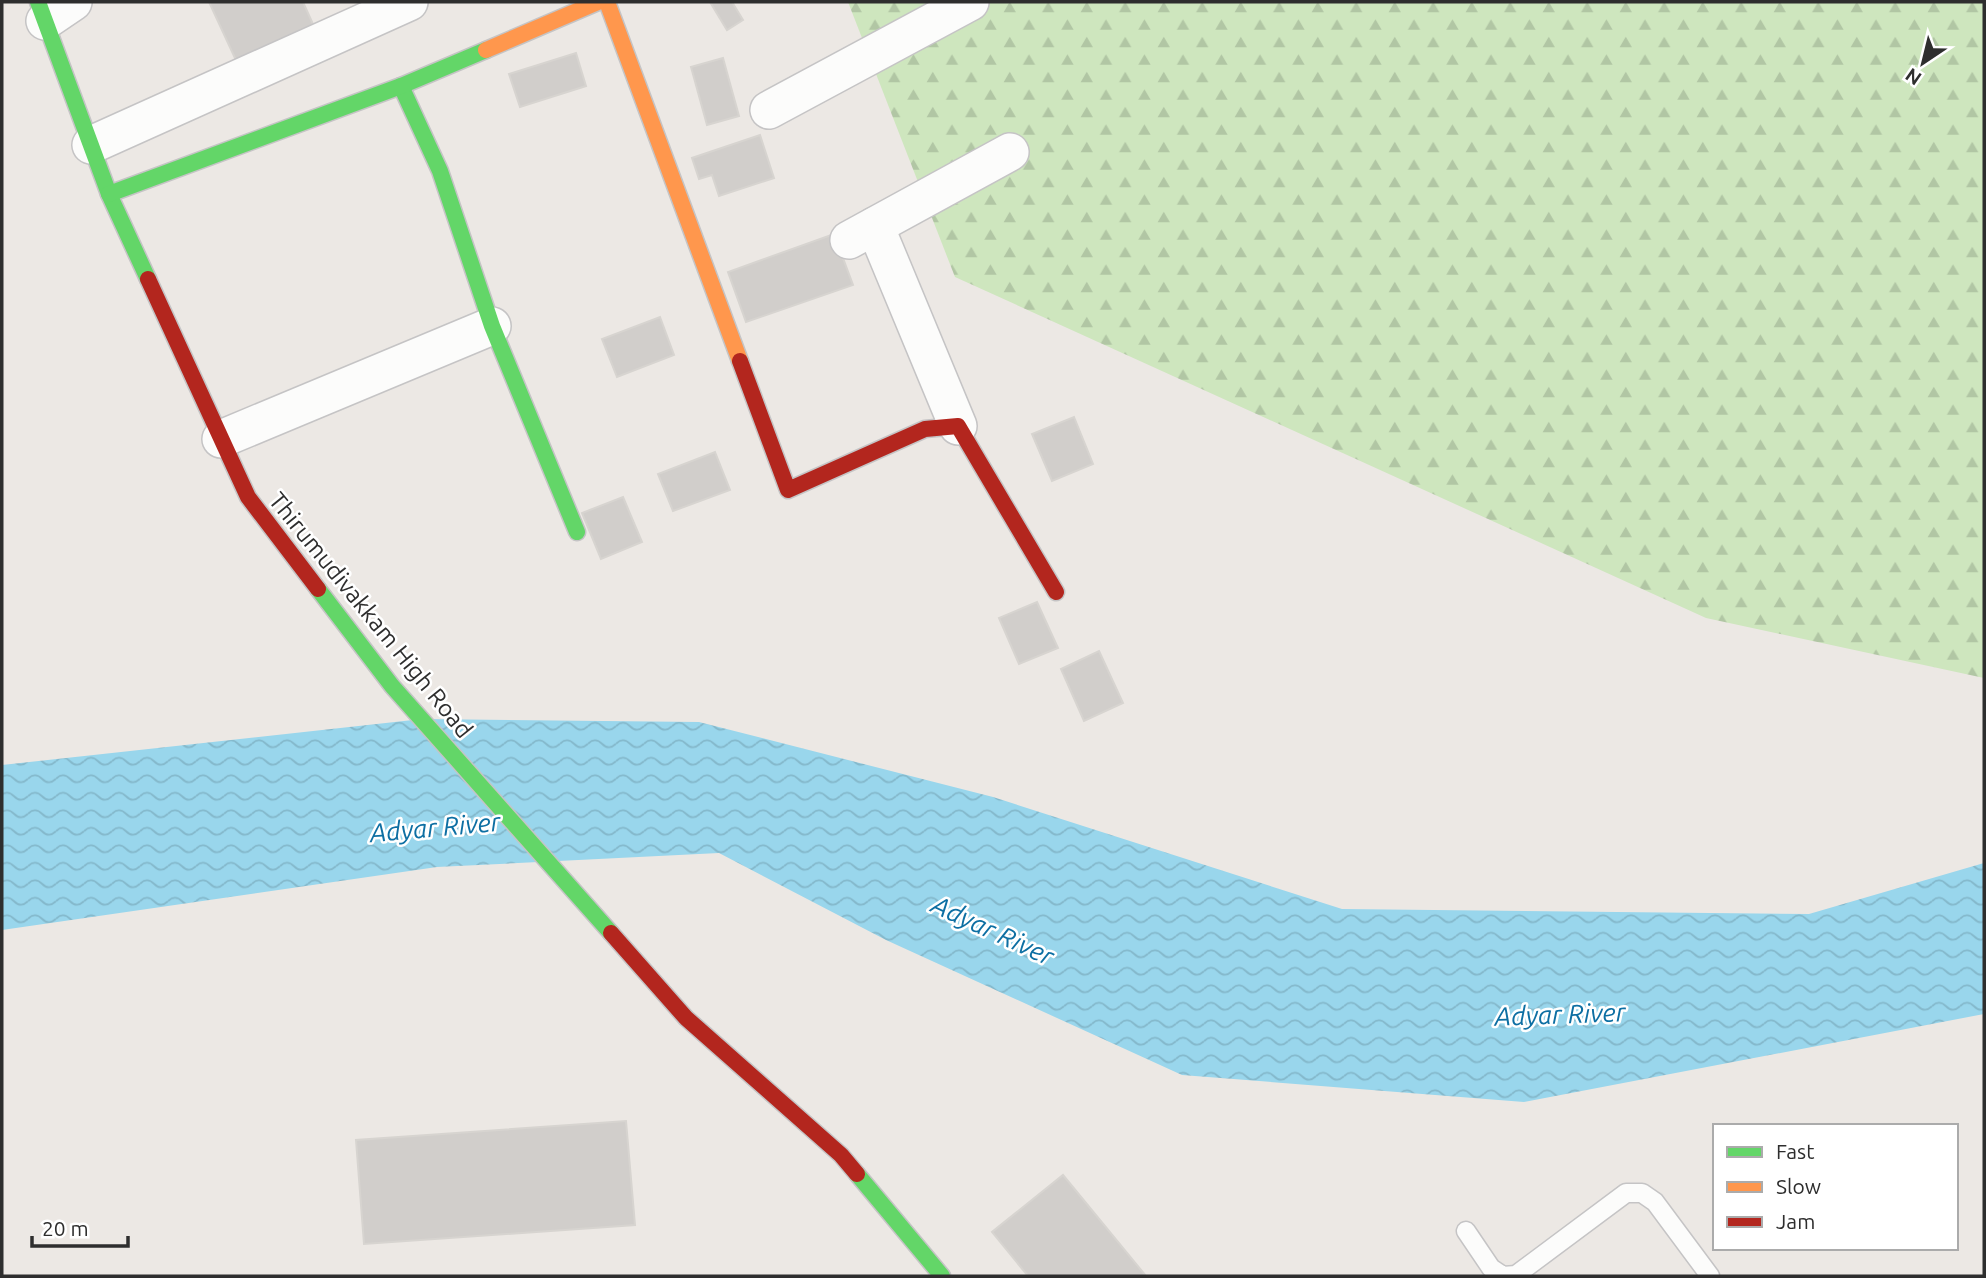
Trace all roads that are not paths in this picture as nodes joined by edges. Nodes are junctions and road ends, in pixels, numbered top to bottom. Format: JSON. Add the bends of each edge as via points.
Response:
{"nodes":[{"id":1,"x":409,"y":2,"type":"edge"},
{"id":2,"x":598,"y":2,"type":"edge"},
{"id":3,"x":607,"y":2,"type":"edge"},
{"id":4,"x":970,"y":2,"type":"edge"},
{"id":5,"x":52,"y":8,"type":"edge"},
{"id":6,"x":401,"y":86,"type":"junction"},
{"id":7,"x":769,"y":110,"type":"dead end"},
{"id":8,"x":91,"y":145,"type":"junction"},
{"id":9,"x":1010,"y":152,"type":"dead end"},
{"id":10,"x":109,"y":194,"type":"junction"},
{"id":11,"x":492,"y":326,"type":"junction"},
{"id":12,"x":958,"y":426,"type":"junction"},
{"id":13,"x":221,"y":439,"type":"junction"},
{"id":14,"x":577,"y":532,"type":"dead end"},
{"id":15,"x":1056,"y":592,"type":"dead end"},
{"id":16,"x":1466,"y":1231,"type":"dead end"},
{"id":17,"x":942,"y":1276,"type":"edge"},
{"id":18,"x":1710,"y":1276,"type":"edge"}],
"edges":[{"from":1,"to":8,"type":"street"},
{"from":2,"to":6,"type":"street"},
{"from":3,"to":12,"type":"street","via":[[788,490],[925,429]]},
{"from":4,"to":7,"type":"street"},
{"from":5,"to":8,"type":"street","name":"Thirumudivakkam High Road"},
{"from":6,"to":10,"type":"street"},
{"from":6,"to":11,"type":"street","via":[[440,171]]},
{"from":8,"to":10,"type":"street","name":"Thirumudivakkam High Road"},
{"from":9,"to":12,"type":"street","via":[[862,233]]},
{"from":10,"to":13,"type":"street","name":"Thirumudivakkam High Road"},
{"from":11,"to":13,"type":"street"},
{"from":11,"to":14,"type":"street"},
{"from":12,"to":15,"type":"street"},
{"from":13,"to":17,"type":"street","name":"Thirumudivakkam High Road","via":[[248,497],[392,685],[686,1018],[841,1155]]},
{"from":16,"to":18,"type":"lane","via":[[1492,1268],[1503,1276],[1516,1275],[1626,1194],[1642,1193],[1655,1202]]}]}
